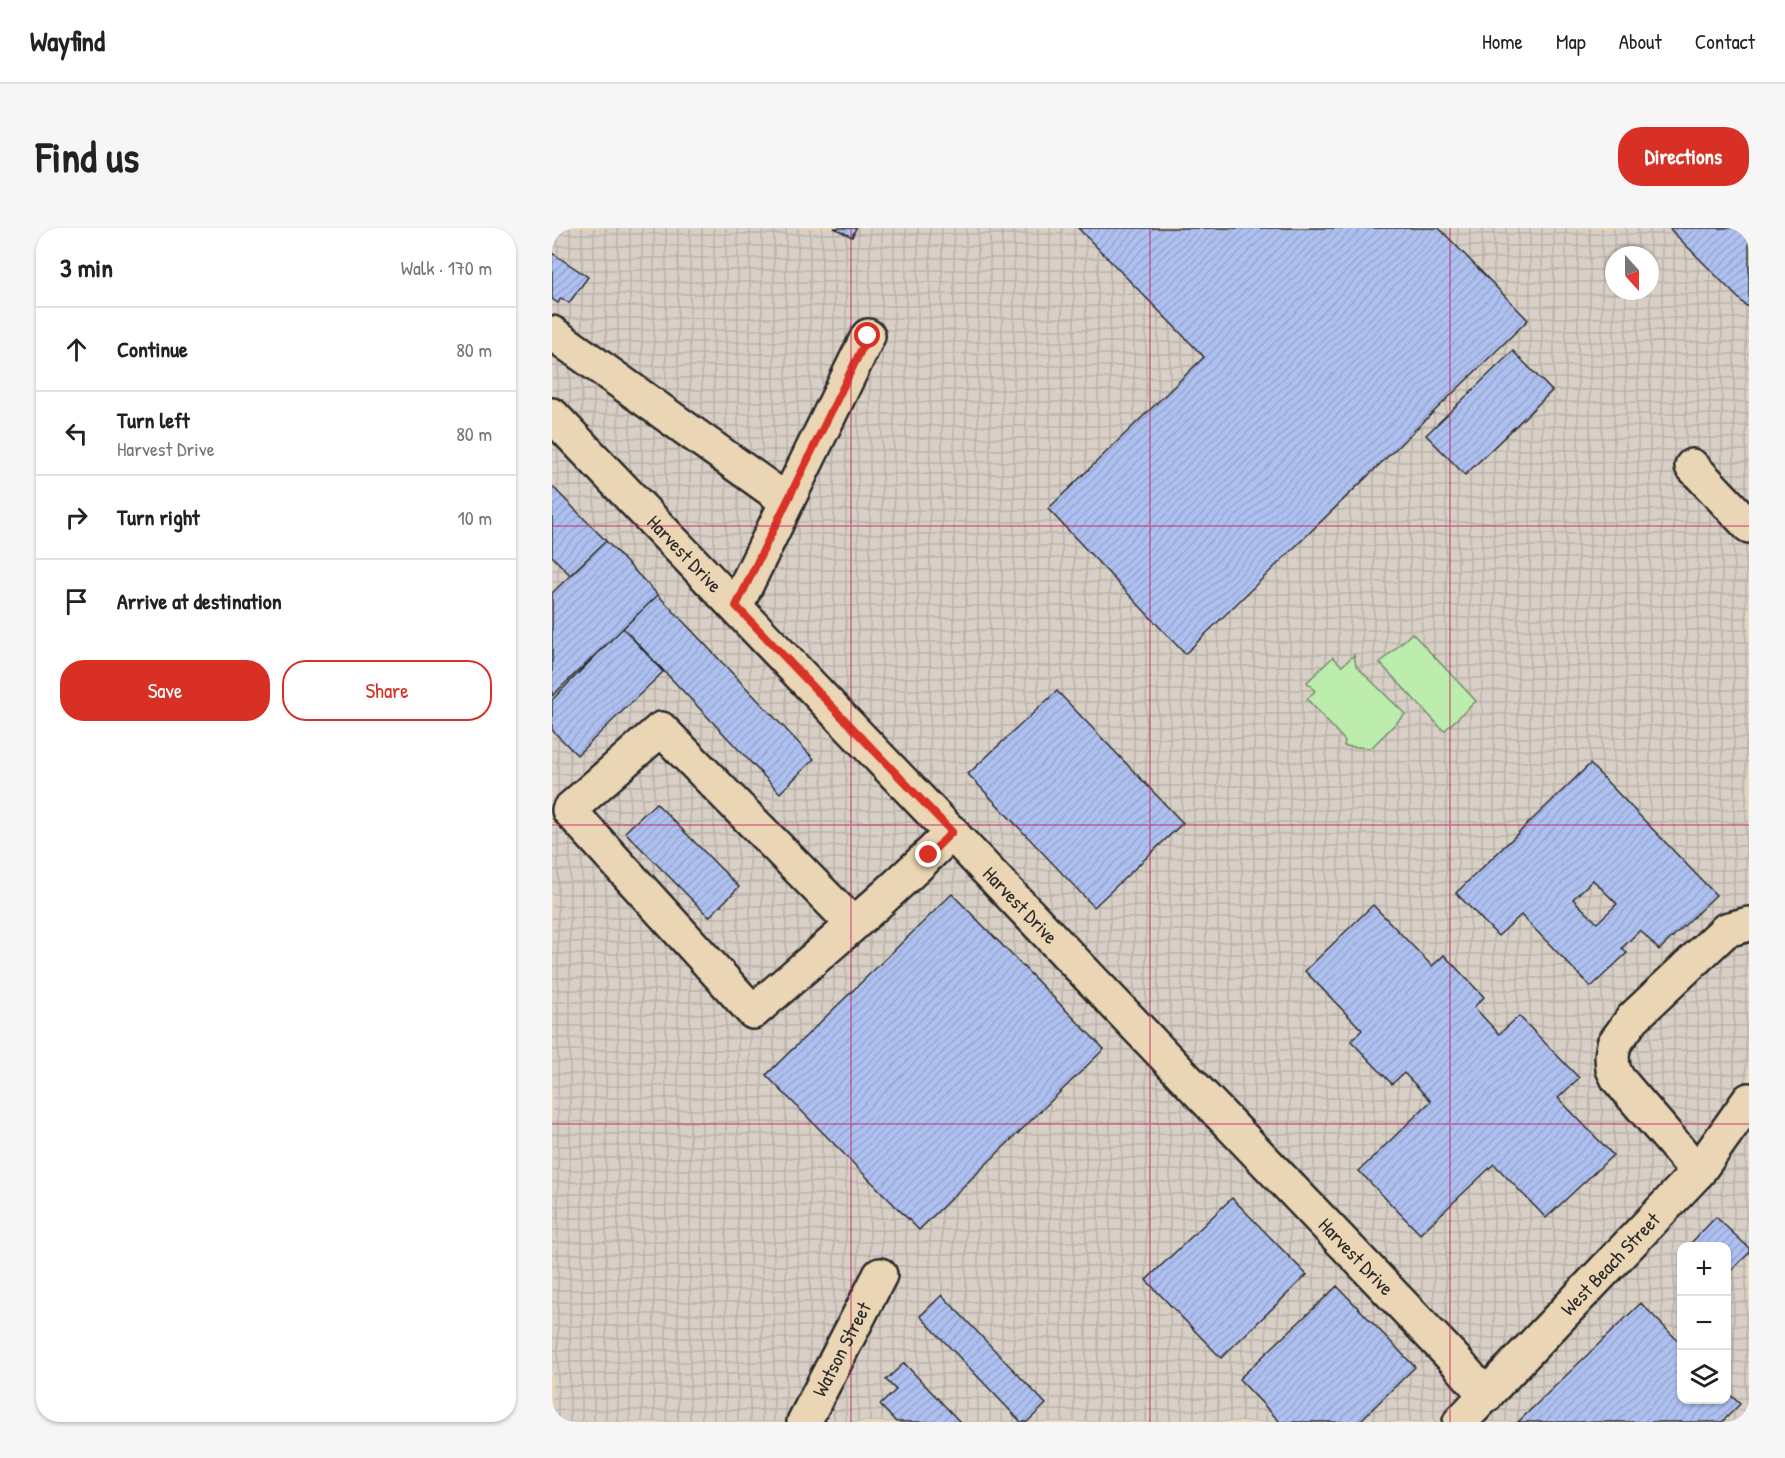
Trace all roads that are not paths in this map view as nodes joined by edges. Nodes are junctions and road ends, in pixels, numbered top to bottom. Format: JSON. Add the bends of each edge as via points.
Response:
{"nodes":[{"id":1,"x":552,"y":333,"type":"edge"},
{"id":2,"x":868,"y":336,"type":"dead end"},
{"id":3,"x":552,"y":415,"type":"edge"},
{"id":4,"x":1692,"y":466,"type":"dead end"},
{"id":5,"x":787,"y":501,"type":"junction"},
{"id":6,"x":1749,"y":526,"type":"edge"},
{"id":7,"x":736,"y":606,"type":"junction"},
{"id":8,"x":952,"y":832,"type":"junction"},
{"id":9,"x":853,"y":924,"type":"junction"},
{"id":10,"x":1749,"y":924,"type":"edge"},
{"id":11,"x":1749,"y":1100,"type":"edge"},
{"id":12,"x":1698,"y":1172,"type":"junction"},
{"id":13,"x":880,"y":1275,"type":"dead end"},
{"id":14,"x":1486,"y":1396,"type":"junction"},
{"id":15,"x":804,"y":1422,"type":"edge"},
{"id":16,"x":1461,"y":1422,"type":"edge"}],
"edges":[{"from":1,"to":5,"type":"street"},
{"from":2,"to":5,"type":"street"},
{"from":3,"to":7,"type":"street","name":"Harvest Drive"},
{"from":4,"to":6,"type":"street"},
{"from":5,"to":7,"type":"street"},
{"from":7,"to":8,"type":"street","name":"Harvest Drive"},
{"from":8,"to":9,"type":"street"},
{"from":8,"to":14,"type":"street","name":"Harvest Drive"},
{"from":9,"to":9,"type":"street","via":[[753,1012],[569,810],[661,729]]},
{"from":10,"to":12,"type":"street","via":[[1726,930],[1633,1018],[1614,1044],[1613,1069],[1618,1079]]},
{"from":11,"to":12,"type":"street","name":"West Beach Street"},
{"from":12,"to":14,"type":"street","name":"West Beach Street"},
{"from":13,"to":15,"type":"street","name":"Watson Street"},
{"from":14,"to":16,"type":"street","name":"West Beach Street"}]}
